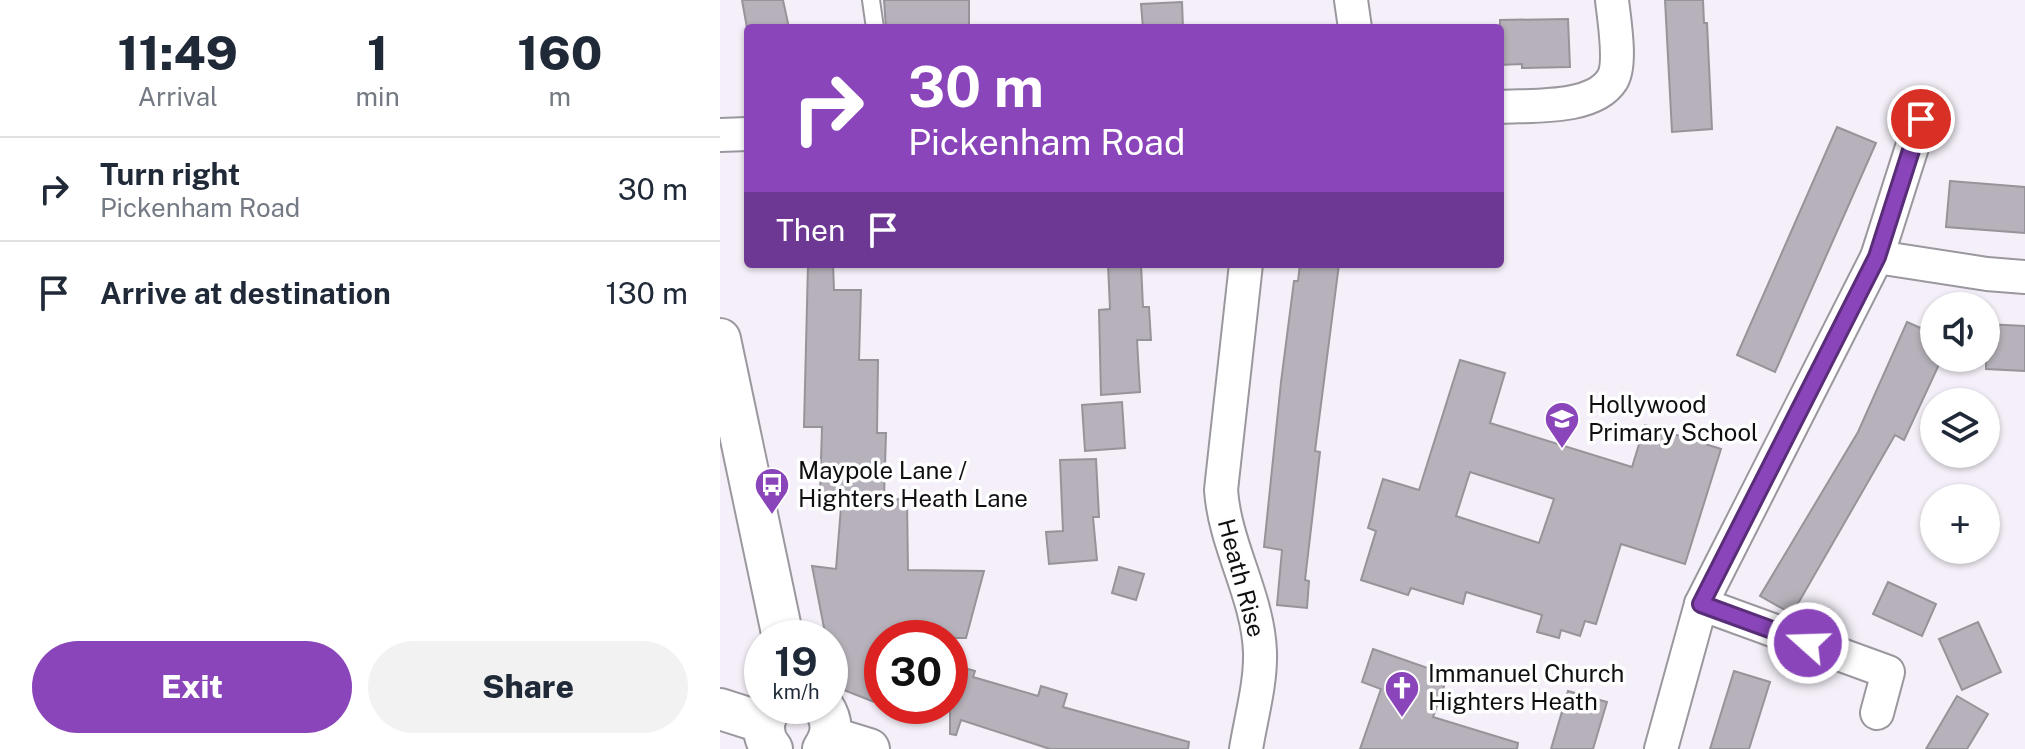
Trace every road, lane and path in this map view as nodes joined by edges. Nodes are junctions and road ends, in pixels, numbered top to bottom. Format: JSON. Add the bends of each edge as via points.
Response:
{"nodes":[{"id":1,"x":871,"y":0,"type":"edge"},
{"id":2,"x":1351,"y":0,"type":"edge"},
{"id":3,"x":1612,"y":0,"type":"edge"},
{"id":4,"x":874,"y":24,"type":"edge"},
{"id":5,"x":1354,"y":24,"type":"edge"},
{"id":6,"x":1504,"y":107,"type":"edge"},
{"id":7,"x":1921,"y":119,"type":"dead end"},
{"id":8,"x":744,"y":134,"type":"edge"},
{"id":9,"x":720,"y":135,"type":"edge"},
{"id":10,"x":1877,"y":257,"type":"junction"},
{"id":11,"x":1246,"y":268,"type":"edge"},
{"id":12,"x":2025,"y":277,"type":"edge"},
{"id":13,"x":720,"y":339,"type":"edge"},
{"id":14,"x":1701,"y":604,"type":"junction"},
{"id":15,"x":779,"y":620,"type":"edge"},
{"id":16,"x":720,"y":709,"type":"edge"},
{"id":17,"x":1877,"y":713,"type":"dead end"},
{"id":18,"x":769,"y":726,"type":"edge"},
{"id":19,"x":825,"y":731,"type":"edge"},
{"id":20,"x":869,"y":749,"type":"edge"},
{"id":21,"x":1246,"y":749,"type":"edge"},
{"id":22,"x":1661,"y":749,"type":"edge"}],
"edges":[{"from":1,"to":4,"type":"lane"},
{"from":2,"to":5,"type":"street"},
{"from":3,"to":6,"type":"street","via":[[1613,80],[1569,104]]},
{"from":7,"to":10,"type":"street"},
{"from":8,"to":9,"type":"street"},
{"from":10,"to":12,"type":"street"},
{"from":10,"to":14,"type":"street"},
{"from":11,"to":21,"type":"street","name":"Heath Rise","via":[[1221,490],[1260,651]]},
{"from":13,"to":15,"type":"street"},
{"from":14,"to":17,"type":"street","via":[[1888,672]]},
{"from":14,"to":22,"type":"street"},
{"from":16,"to":18,"type":"street"},
{"from":19,"to":20,"type":"street"}]}
